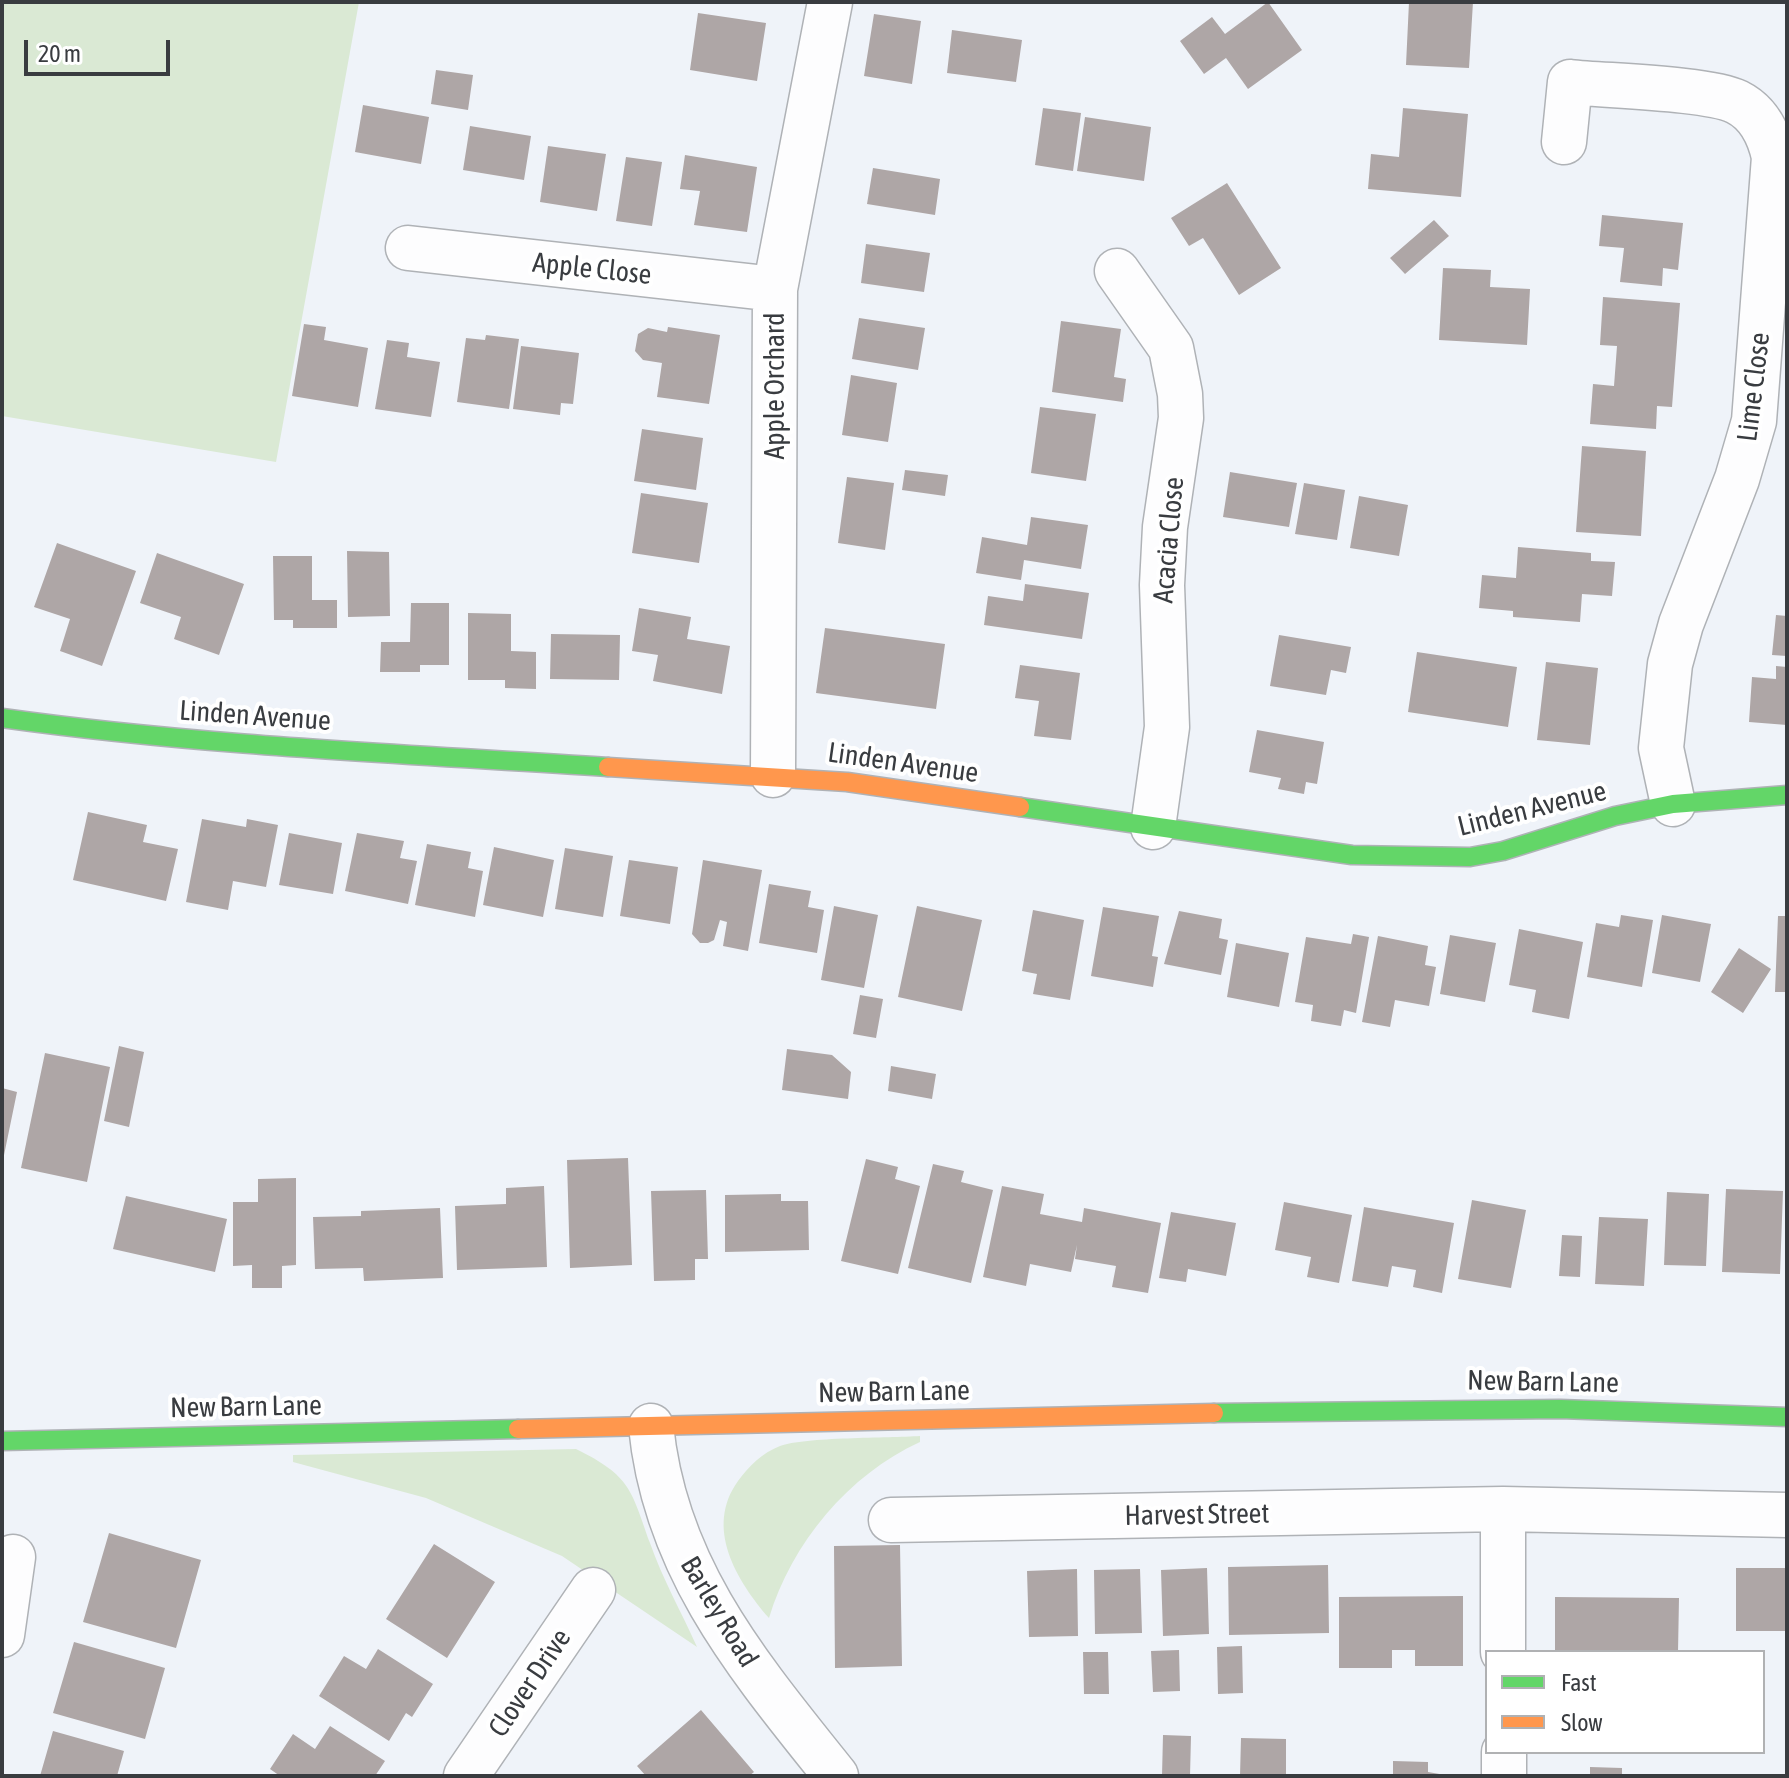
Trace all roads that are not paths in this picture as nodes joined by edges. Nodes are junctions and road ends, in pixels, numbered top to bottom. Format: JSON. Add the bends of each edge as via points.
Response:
{"nodes":[{"id":1,"x":830,"y":2,"type":"edge"},
{"id":2,"x":1564,"y":142,"type":"dead end"},
{"id":3,"x":408,"y":248,"type":"dead end"},
{"id":4,"x":1117,"y":271,"type":"dead end"},
{"id":5,"x":775,"y":289,"type":"junction"},
{"id":6,"x":2,"y":718,"type":"edge"},
{"id":7,"x":773,"y":775,"type":"junction"},
{"id":8,"x":1787,"y":795,"type":"edge"},
{"id":9,"x":1673,"y":804,"type":"junction"},
{"id":10,"x":1153,"y":827,"type":"junction"},
{"id":11,"x":1787,"y":1417,"type":"edge"},
{"id":12,"x":651,"y":1426,"type":"junction"},
{"id":13,"x":2,"y":1441,"type":"edge"},
{"id":14,"x":1503,"y":1509,"type":"junction"},
{"id":15,"x":1787,"y":1515,"type":"edge"},
{"id":16,"x":891,"y":1520,"type":"dead end"},
{"id":17,"x":13,"y":1557,"type":"dead end"},
{"id":18,"x":593,"y":1590,"type":"dead end"},
{"id":19,"x":2,"y":1635,"type":"edge"},
{"id":20,"x":1503,"y":1650,"type":"edge"},
{"id":21,"x":1504,"y":1754,"type":"edge"},
{"id":22,"x":466,"y":1776,"type":"edge"},
{"id":23,"x":836,"y":1776,"type":"edge"},
{"id":24,"x":1504,"y":1776,"type":"edge"}],
"edges":[{"from":1,"to":5,"type":"street","name":"Apple Orchard"},
{"from":2,"to":9,"type":"street","name":"Lime Close","via":[[1570,82],[1723,96],[1753,112],[1774,157],[1754,421],[1681,624],[1668,678],[1661,748]]},
{"from":3,"to":5,"type":"street","name":"Apple Close"},
{"from":4,"to":10,"type":"street","name":"Acacia Close","via":[[1171,348],[1180,394],[1162,585],[1167,727]]},
{"from":5,"to":7,"type":"street","name":"Apple Orchard"},
{"from":6,"to":7,"type":"street","name":"Linden Avenue","via":[[236,743]]},
{"from":7,"to":10,"type":"street","name":"Linden Avenue"},
{"from":8,"to":9,"type":"street","name":"Linden Avenue"},
{"from":9,"to":10,"type":"street","name":"Linden Avenue","via":[[1559,831],[1503,851],[1437,859],[1352,855]]},
{"from":11,"to":12,"type":"street","name":"New Barn Lane","via":[[1560,1409],[1330,1410]]},
{"from":12,"to":13,"type":"street","name":"New Barn Lane"},
{"from":12,"to":23,"type":"street","name":"Barley Road","via":[[655,1472],[695,1581],[755,1674]]},
{"from":14,"to":15,"type":"street","name":"Harvest Street"},
{"from":14,"to":16,"type":"street","name":"Harvest Street"},
{"from":14,"to":20,"type":"street"},
{"from":17,"to":19,"type":"street"},
{"from":18,"to":22,"type":"street","name":"Clover Drive"},
{"from":21,"to":24,"type":"street"}]}
